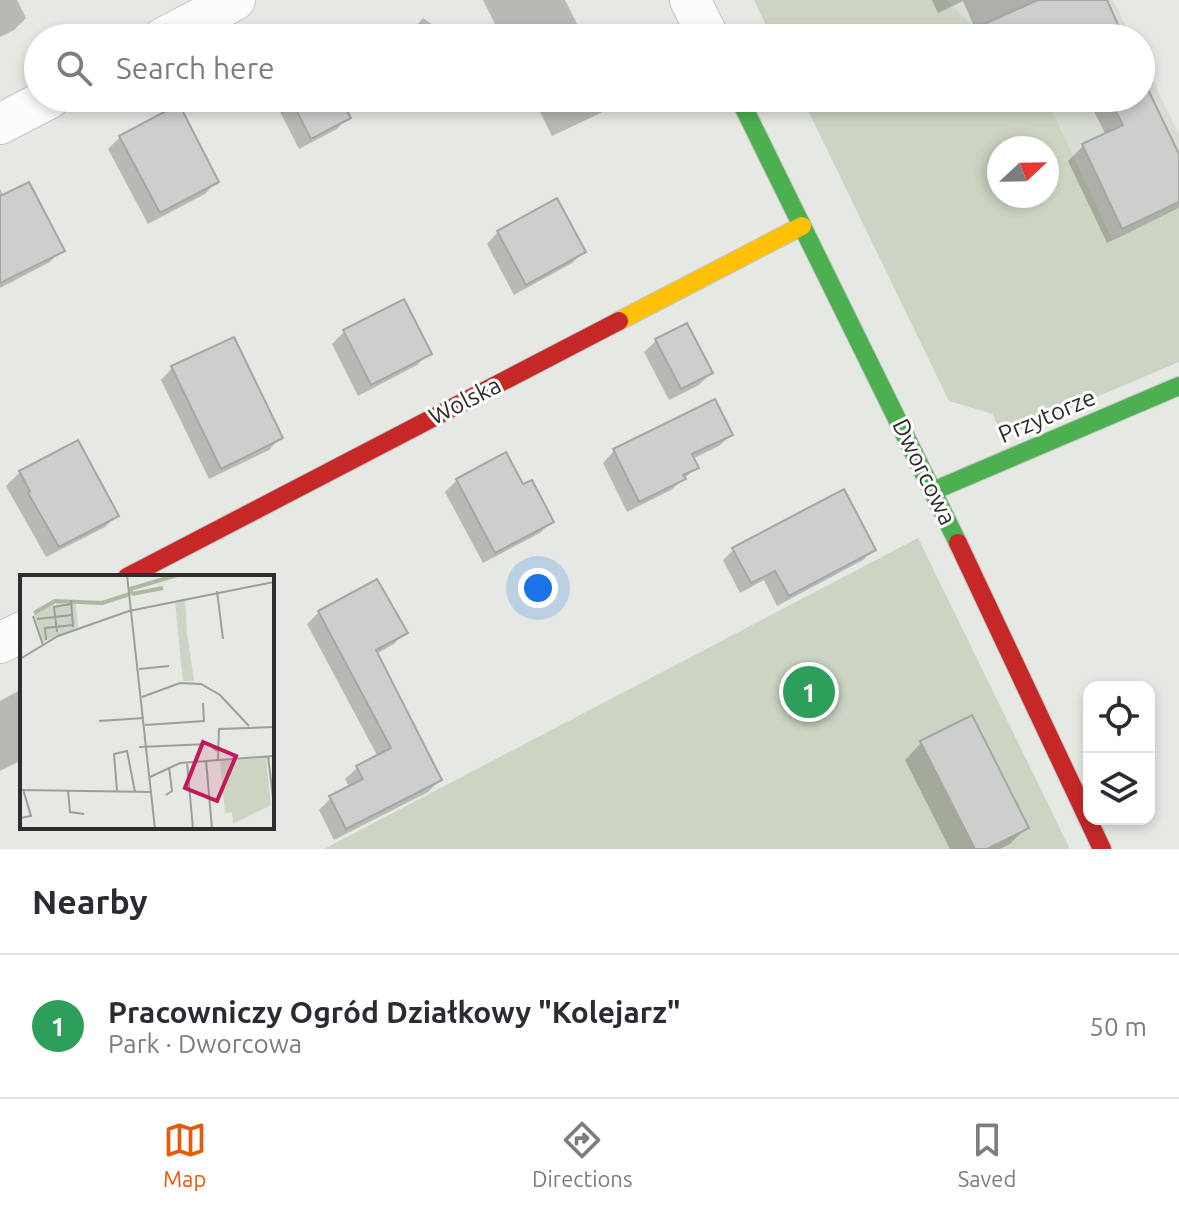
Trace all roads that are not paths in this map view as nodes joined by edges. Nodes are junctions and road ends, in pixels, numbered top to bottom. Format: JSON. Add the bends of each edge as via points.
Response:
{"nodes":[{"id":1,"x":235,"y":0,"type":"edge"},
{"id":2,"x":690,"y":0,"type":"edge"},
{"id":3,"x":190,"y":24,"type":"edge"},
{"id":4,"x":702,"y":24,"type":"edge"},
{"id":5,"x":24,"y":112,"type":"edge"},
{"id":6,"x":746,"y":112,"type":"edge"},
{"id":7,"x":0,"y":124,"type":"edge"},
{"id":8,"x":802,"y":226,"type":"junction"},
{"id":9,"x":1179,"y":386,"type":"edge"},
{"id":10,"x":933,"y":491,"type":"junction"},
{"id":11,"x":131,"y":575,"type":"edge"},
{"id":12,"x":20,"y":633,"type":"edge"},
{"id":13,"x":0,"y":643,"type":"edge"},
{"id":14,"x":1102,"y":849,"type":"edge"}],
"edges":[{"from":1,"to":3,"type":"street"},
{"from":2,"to":4,"type":"street"},
{"from":5,"to":7,"type":"street"},
{"from":6,"to":8,"type":"street","name":"Dworcowa"},
{"from":8,"to":10,"type":"street","name":"Dworcowa"},
{"from":8,"to":11,"type":"street","name":"Wolska"},
{"from":9,"to":10,"type":"street","name":"Przytorze"},
{"from":10,"to":14,"type":"street","name":"Dworcowa"},
{"from":12,"to":13,"type":"street"}]}
